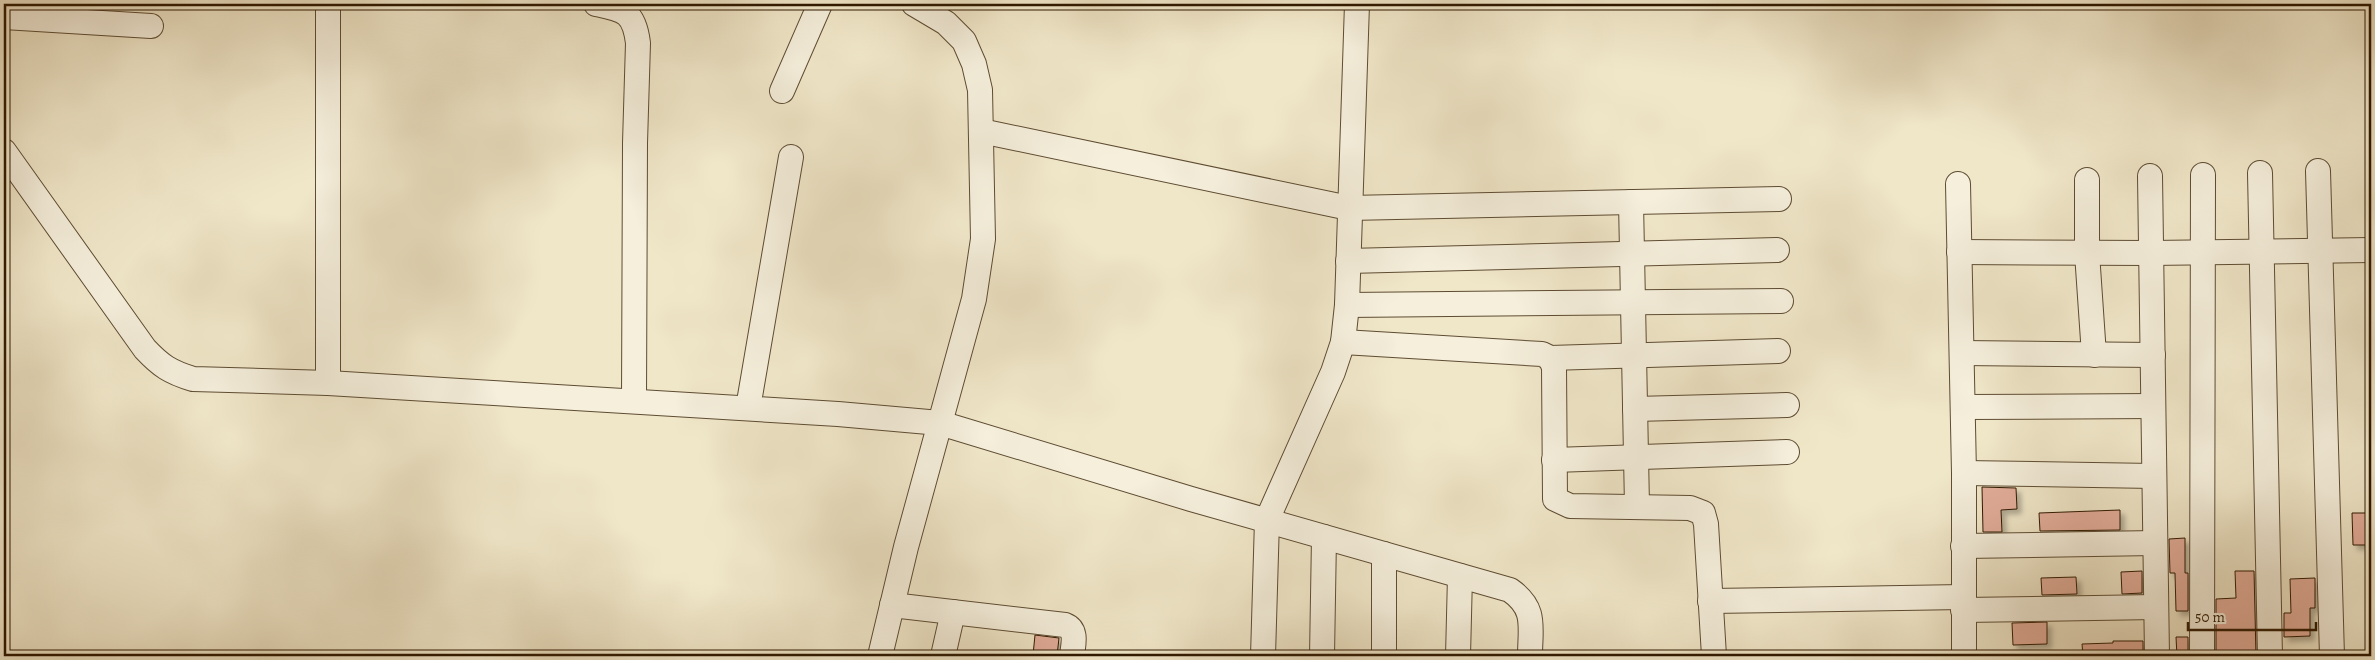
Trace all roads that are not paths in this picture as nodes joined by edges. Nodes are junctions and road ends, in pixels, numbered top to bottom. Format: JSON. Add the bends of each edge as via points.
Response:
{"nodes":[{"id":1,"x":328,"y":4,"type":"edge"},
{"id":2,"x":596,"y":4,"type":"edge"},
{"id":3,"x":820,"y":4,"type":"edge"},
{"id":4,"x":914,"y":4,"type":"edge"},
{"id":5,"x":1357,"y":4,"type":"edge"},
{"id":6,"x":949,"y":13,"type":"edge"},
{"id":7,"x":4,"y":17,"type":"edge"},
{"id":8,"x":151,"y":26,"type":"dead end"},
{"id":9,"x":782,"y":91,"type":"dead end"},
{"id":10,"x":981,"y":131,"type":"junction"},
{"id":11,"x":4,"y":151,"type":"edge"},
{"id":12,"x":791,"y":157,"type":"dead end"},
{"id":13,"x":2318,"y":172,"type":"dead end"},
{"id":14,"x":2260,"y":173,"type":"dead end"},
{"id":15,"x":2204,"y":175,"type":"dead end"},
{"id":16,"x":2150,"y":176,"type":"dead end"},
{"id":17,"x":2087,"y":180,"type":"dead end"},
{"id":18,"x":1958,"y":184,"type":"dead end"},
{"id":19,"x":1779,"y":199,"type":"dead end"},
{"id":20,"x":1631,"y":202,"type":"junction"},
{"id":21,"x":1349,"y":208,"type":"junction"},
{"id":22,"x":1777,"y":250,"type":"dead end"},
{"id":23,"x":2371,"y":250,"type":"edge"},
{"id":24,"x":1959,"y":252,"type":"junction"},
{"id":25,"x":2205,"y":252,"type":"junction"},
{"id":26,"x":2322,"y":252,"type":"junction"},
{"id":27,"x":1631,"y":253,"type":"junction"},
{"id":28,"x":2087,"y":253,"type":"junction"},
{"id":29,"x":2152,"y":253,"type":"junction"},
{"id":30,"x":2262,"y":253,"type":"junction"},
{"id":31,"x":1348,"y":260,"type":"junction"},
{"id":32,"x":1632,"y":301,"type":"junction"},
{"id":33,"x":1781,"y":301,"type":"dead end"},
{"id":34,"x":1347,"y":305,"type":"junction"},
{"id":35,"x":1343,"y":342,"type":"junction"},
{"id":36,"x":1778,"y":351,"type":"dead end"},
{"id":37,"x":1962,"y":353,"type":"junction"},
{"id":38,"x":2094,"y":354,"type":"junction"},
{"id":39,"x":2153,"y":355,"type":"junction"},
{"id":40,"x":1634,"y":356,"type":"junction"},
{"id":41,"x":1550,"y":358,"type":"junction"},
{"id":42,"x":328,"y":383,"type":"junction"},
{"id":43,"x":634,"y":401,"type":"junction"},
{"id":44,"x":1787,"y":405,"type":"dead end"},
{"id":45,"x":2153,"y":406,"type":"junction"},
{"id":46,"x":1963,"y":407,"type":"junction"},
{"id":47,"x":748,"y":408,"type":"junction"},
{"id":48,"x":1635,"y":409,"type":"junction"},
{"id":49,"x":940,"y":423,"type":"junction"},
{"id":50,"x":1787,"y":452,"type":"dead end"},
{"id":51,"x":1636,"y":457,"type":"junction"},
{"id":52,"x":1554,"y":460,"type":"junction"},
{"id":53,"x":1964,"y":474,"type":"junction"},
{"id":54,"x":2154,"y":476,"type":"junction"},
{"id":55,"x":1637,"y":506,"type":"junction"},
{"id":56,"x":1267,"y":520,"type":"junction"},
{"id":57,"x":1324,"y":537,"type":"junction"},
{"id":58,"x":2155,"y":543,"type":"junction"},
{"id":59,"x":1963,"y":546,"type":"junction"},
{"id":60,"x":1384,"y":554,"type":"junction"},
{"id":61,"x":1460,"y":576,"type":"junction"},
{"id":62,"x":1710,"y":601,"type":"junction"},
{"id":63,"x":1963,"y":604,"type":"junction"},
{"id":64,"x":892,"y":605,"type":"junction"},
{"id":65,"x":2156,"y":608,"type":"junction"},
{"id":66,"x":953,"y":612,"type":"junction"},
{"id":67,"x":880,"y":656,"type":"edge"},
{"id":68,"x":943,"y":656,"type":"edge"},
{"id":69,"x":1072,"y":656,"type":"edge"},
{"id":70,"x":1263,"y":656,"type":"edge"},
{"id":71,"x":1322,"y":656,"type":"edge"},
{"id":72,"x":1384,"y":656,"type":"edge"},
{"id":73,"x":1458,"y":656,"type":"edge"},
{"id":74,"x":1530,"y":656,"type":"edge"},
{"id":75,"x":1714,"y":656,"type":"edge"},
{"id":76,"x":1964,"y":656,"type":"edge"},
{"id":77,"x":2157,"y":656,"type":"edge"},
{"id":78,"x":2202,"y":656,"type":"edge"},
{"id":79,"x":2270,"y":656,"type":"edge"},
{"id":80,"x":2332,"y":656,"type":"edge"}],
"edges":[{"from":1,"to":42,"type":"street"},
{"from":2,"to":43,"type":"street","via":[[622,10],[631,17],[638,43]]},
{"from":3,"to":9,"type":"street"},
{"from":4,"to":6,"type":"street"},
{"from":5,"to":21,"type":"street"},
{"from":6,"to":10,"type":"street","via":[[974,64],[980,90]]},
{"from":7,"to":8,"type":"street"},
{"from":10,"to":21,"type":"street"},
{"from":10,"to":49,"type":"street","via":[[983,239],[980,270]]},
{"from":11,"to":42,"type":"street","via":[[158,363],[173,373],[193,379]]},
{"from":12,"to":47,"type":"street"},
{"from":13,"to":26,"type":"street"},
{"from":14,"to":30,"type":"street"},
{"from":15,"to":25,"type":"street"},
{"from":16,"to":29,"type":"street"},
{"from":17,"to":28,"type":"street"},
{"from":18,"to":24,"type":"street"},
{"from":19,"to":20,"type":"street"},
{"from":20,"to":21,"type":"street"},
{"from":20,"to":27,"type":"street"},
{"from":21,"to":31,"type":"street"},
{"from":22,"to":27,"type":"street"},
{"from":23,"to":26,"type":"street"},
{"from":24,"to":28,"type":"street"},
{"from":24,"to":37,"type":"street"},
{"from":25,"to":29,"type":"street"},
{"from":25,"to":30,"type":"street"},
{"from":25,"to":78,"type":"street"},
{"from":26,"to":30,"type":"street"},
{"from":26,"to":80,"type":"street"},
{"from":27,"to":31,"type":"street"},
{"from":27,"to":32,"type":"street"},
{"from":28,"to":29,"type":"street"},
{"from":28,"to":38,"type":"street"},
{"from":29,"to":39,"type":"street"},
{"from":30,"to":79,"type":"street"},
{"from":31,"to":34,"type":"street"},
{"from":32,"to":33,"type":"street"},
{"from":32,"to":34,"type":"street"},
{"from":32,"to":40,"type":"street"},
{"from":34,"to":35,"type":"street"},
{"from":35,"to":41,"type":"street","via":[[1542,354]]},
{"from":35,"to":56,"type":"street","via":[[1333,372]]},
{"from":36,"to":40,"type":"street"},
{"from":37,"to":38,"type":"street"},
{"from":37,"to":46,"type":"street"},
{"from":38,"to":39,"type":"street"},
{"from":39,"to":45,"type":"street"},
{"from":40,"to":41,"type":"street"},
{"from":40,"to":48,"type":"street"},
{"from":41,"to":52,"type":"street","via":[[1554,367]]},
{"from":42,"to":43,"type":"street"},
{"from":43,"to":47,"type":"street"},
{"from":44,"to":48,"type":"street"},
{"from":45,"to":46,"type":"street"},
{"from":45,"to":54,"type":"street"},
{"from":46,"to":53,"type":"street"},
{"from":47,"to":49,"type":"street"},
{"from":48,"to":51,"type":"street"},
{"from":49,"to":56,"type":"street"},
{"from":49,"to":64,"type":"street"},
{"from":50,"to":51,"type":"street"},
{"from":51,"to":52,"type":"street"},
{"from":51,"to":55,"type":"street"},
{"from":52,"to":55,"type":"street","via":[[1555,499],[1560,503],[1570,506]]},
{"from":53,"to":54,"type":"street"},
{"from":53,"to":59,"type":"street"},
{"from":54,"to":58,"type":"street"},
{"from":55,"to":62,"type":"street","via":[[1690,508],[1703,513]]},
{"from":56,"to":57,"type":"street"},
{"from":56,"to":70,"type":"street"},
{"from":57,"to":60,"type":"street"},
{"from":57,"to":71,"type":"street"},
{"from":58,"to":59,"type":"street"},
{"from":58,"to":65,"type":"street"},
{"from":59,"to":63,"type":"street"},
{"from":60,"to":61,"type":"street"},
{"from":60,"to":72,"type":"street"},
{"from":61,"to":73,"type":"street"},
{"from":61,"to":74,"type":"street","via":[[1510,590],[1528,606]]},
{"from":62,"to":63,"type":"street"},
{"from":62,"to":75,"type":"street"},
{"from":63,"to":65,"type":"street"},
{"from":63,"to":76,"type":"street"},
{"from":64,"to":66,"type":"street"},
{"from":64,"to":67,"type":"street"},
{"from":65,"to":77,"type":"street"},
{"from":66,"to":68,"type":"street"},
{"from":66,"to":69,"type":"street","via":[[1071,627],[1074,632]]}]}
